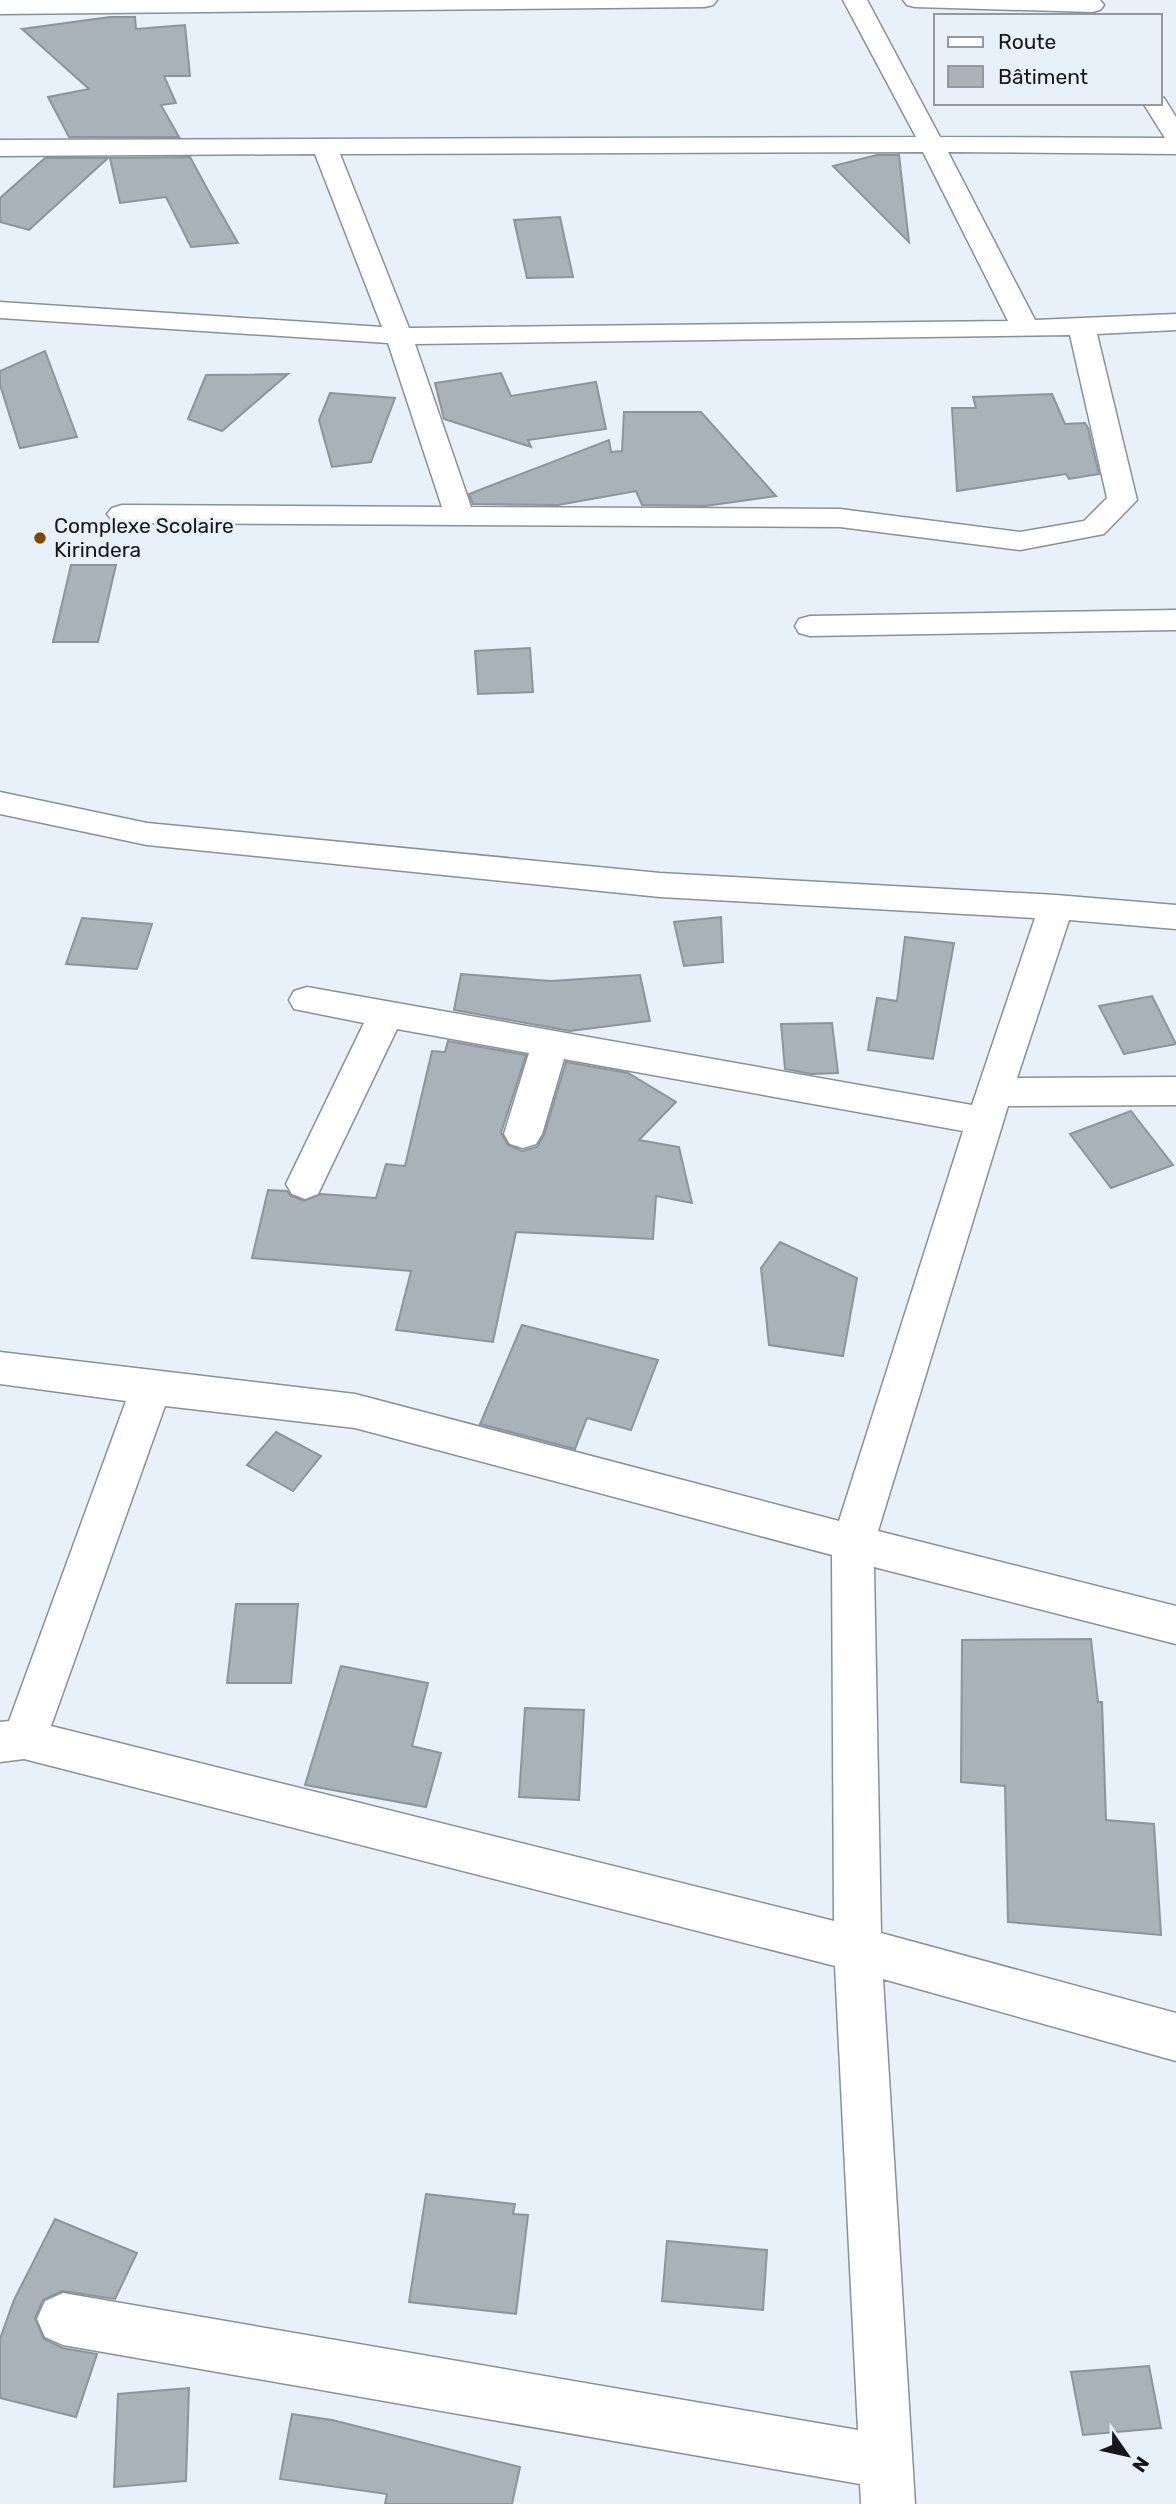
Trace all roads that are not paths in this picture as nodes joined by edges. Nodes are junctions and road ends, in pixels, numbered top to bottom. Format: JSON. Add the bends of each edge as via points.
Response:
{"nodes":[{"id":1,"x":625,"y":0,"type":"edge"},
{"id":2,"x":705,"y":0,"type":"edge"},
{"id":3,"x":855,"y":0,"type":"edge"},
{"id":4,"x":915,"y":0,"type":"edge"},
{"id":5,"x":128,"y":4,"type":"edge"},
{"id":6,"x":0,"y":7,"type":"edge"},
{"id":7,"x":1093,"y":7,"type":"edge"},
{"id":8,"x":1156,"y":105,"type":"edge"},
{"id":9,"x":1176,"y":136,"type":"edge"},
{"id":10,"x":932,"y":144,"type":"junction"},
{"id":11,"x":324,"y":146,"type":"junction"},
{"id":12,"x":1176,"y":146,"type":"edge"},
{"id":13,"x":0,"y":148,"type":"edge"},
{"id":14,"x":0,"y":310,"type":"edge"},
{"id":15,"x":1176,"y":322,"type":"edge"},
{"id":16,"x":1082,"y":326,"type":"junction"},
{"id":17,"x":1026,"y":329,"type":"junction"},
{"id":18,"x":400,"y":336,"type":"junction"},
{"id":19,"x":122,"y":514,"type":"dead end"},
{"id":20,"x":460,"y":517,"type":"junction"},
{"id":21,"x":1176,"y":620,"type":"edge"},
{"id":22,"x":810,"y":626,"type":"dead end"},
{"id":23,"x":0,"y":803,"type":"edge"},
{"id":24,"x":1056,"y":907,"type":"junction"},
{"id":25,"x":1176,"y":917,"type":"edge"},
{"id":26,"x":307,"y":1000,"type":"dead end"},
{"id":27,"x":386,"y":1014,"type":"junction"},
{"id":28,"x":550,"y":1044,"type":"junction"},
{"id":29,"x":1176,"y":1091,"type":"edge"},
{"id":30,"x":990,"y":1107,"type":"junction"},
{"id":31,"x":523,"y":1134,"type":"dead end"},
{"id":32,"x":305,"y":1184,"type":"dead end"},
{"id":33,"x":0,"y":1368,"type":"edge"},
{"id":34,"x":151,"y":1388,"type":"junction"},
{"id":35,"x":853,"y":1543,"type":"junction"},
{"id":36,"x":1176,"y":1625,"type":"edge"},
{"id":37,"x":12,"y":1740,"type":"edge"},
{"id":38,"x":858,"y":1950,"type":"junction"},
{"id":39,"x":1176,"y":2037,"type":"edge"},
{"id":40,"x":63,"y":2319,"type":"dead end"},
{"id":41,"x":888,"y":2483,"type":"edge"}],
"edges":[{"from":1,"to":2,"type":"street"},
{"from":1,"to":5,"type":"street"},
{"from":3,"to":10,"type":"street"},
{"from":4,"to":7,"type":"street"},
{"from":5,"to":6,"type":"street"},
{"from":8,"to":9,"type":"street"},
{"from":10,"to":11,"type":"street"},
{"from":10,"to":12,"type":"street"},
{"from":10,"to":17,"type":"street"},
{"from":11,"to":13,"type":"street"},
{"from":11,"to":18,"type":"street"},
{"from":14,"to":18,"type":"street"},
{"from":15,"to":16,"type":"street"},
{"from":16,"to":17,"type":"street"},
{"from":16,"to":20,"type":"street","via":[[1122,500],[1094,528],[1020,541],[839,518]]},
{"from":17,"to":18,"type":"street"},
{"from":18,"to":20,"type":"street"},
{"from":19,"to":20,"type":"street"},
{"from":21,"to":22,"type":"street"},
{"from":23,"to":24,"type":"street","via":[[148,834],[660,885]]},
{"from":24,"to":25,"type":"street"},
{"from":24,"to":30,"type":"street"},
{"from":26,"to":27,"type":"street"},
{"from":27,"to":28,"type":"street"},
{"from":27,"to":32,"type":"street"},
{"from":28,"to":30,"type":"street"},
{"from":28,"to":31,"type":"street"},
{"from":29,"to":30,"type":"street"},
{"from":30,"to":35,"type":"street"},
{"from":33,"to":34,"type":"street"},
{"from":34,"to":35,"type":"street","via":[[355,1411]]},
{"from":34,"to":37,"type":"street"},
{"from":35,"to":36,"type":"street"},
{"from":35,"to":38,"type":"street"},
{"from":37,"to":38,"type":"street"},
{"from":38,"to":39,"type":"street"},
{"from":38,"to":41,"type":"street"},
{"from":40,"to":41,"type":"street"}]}
